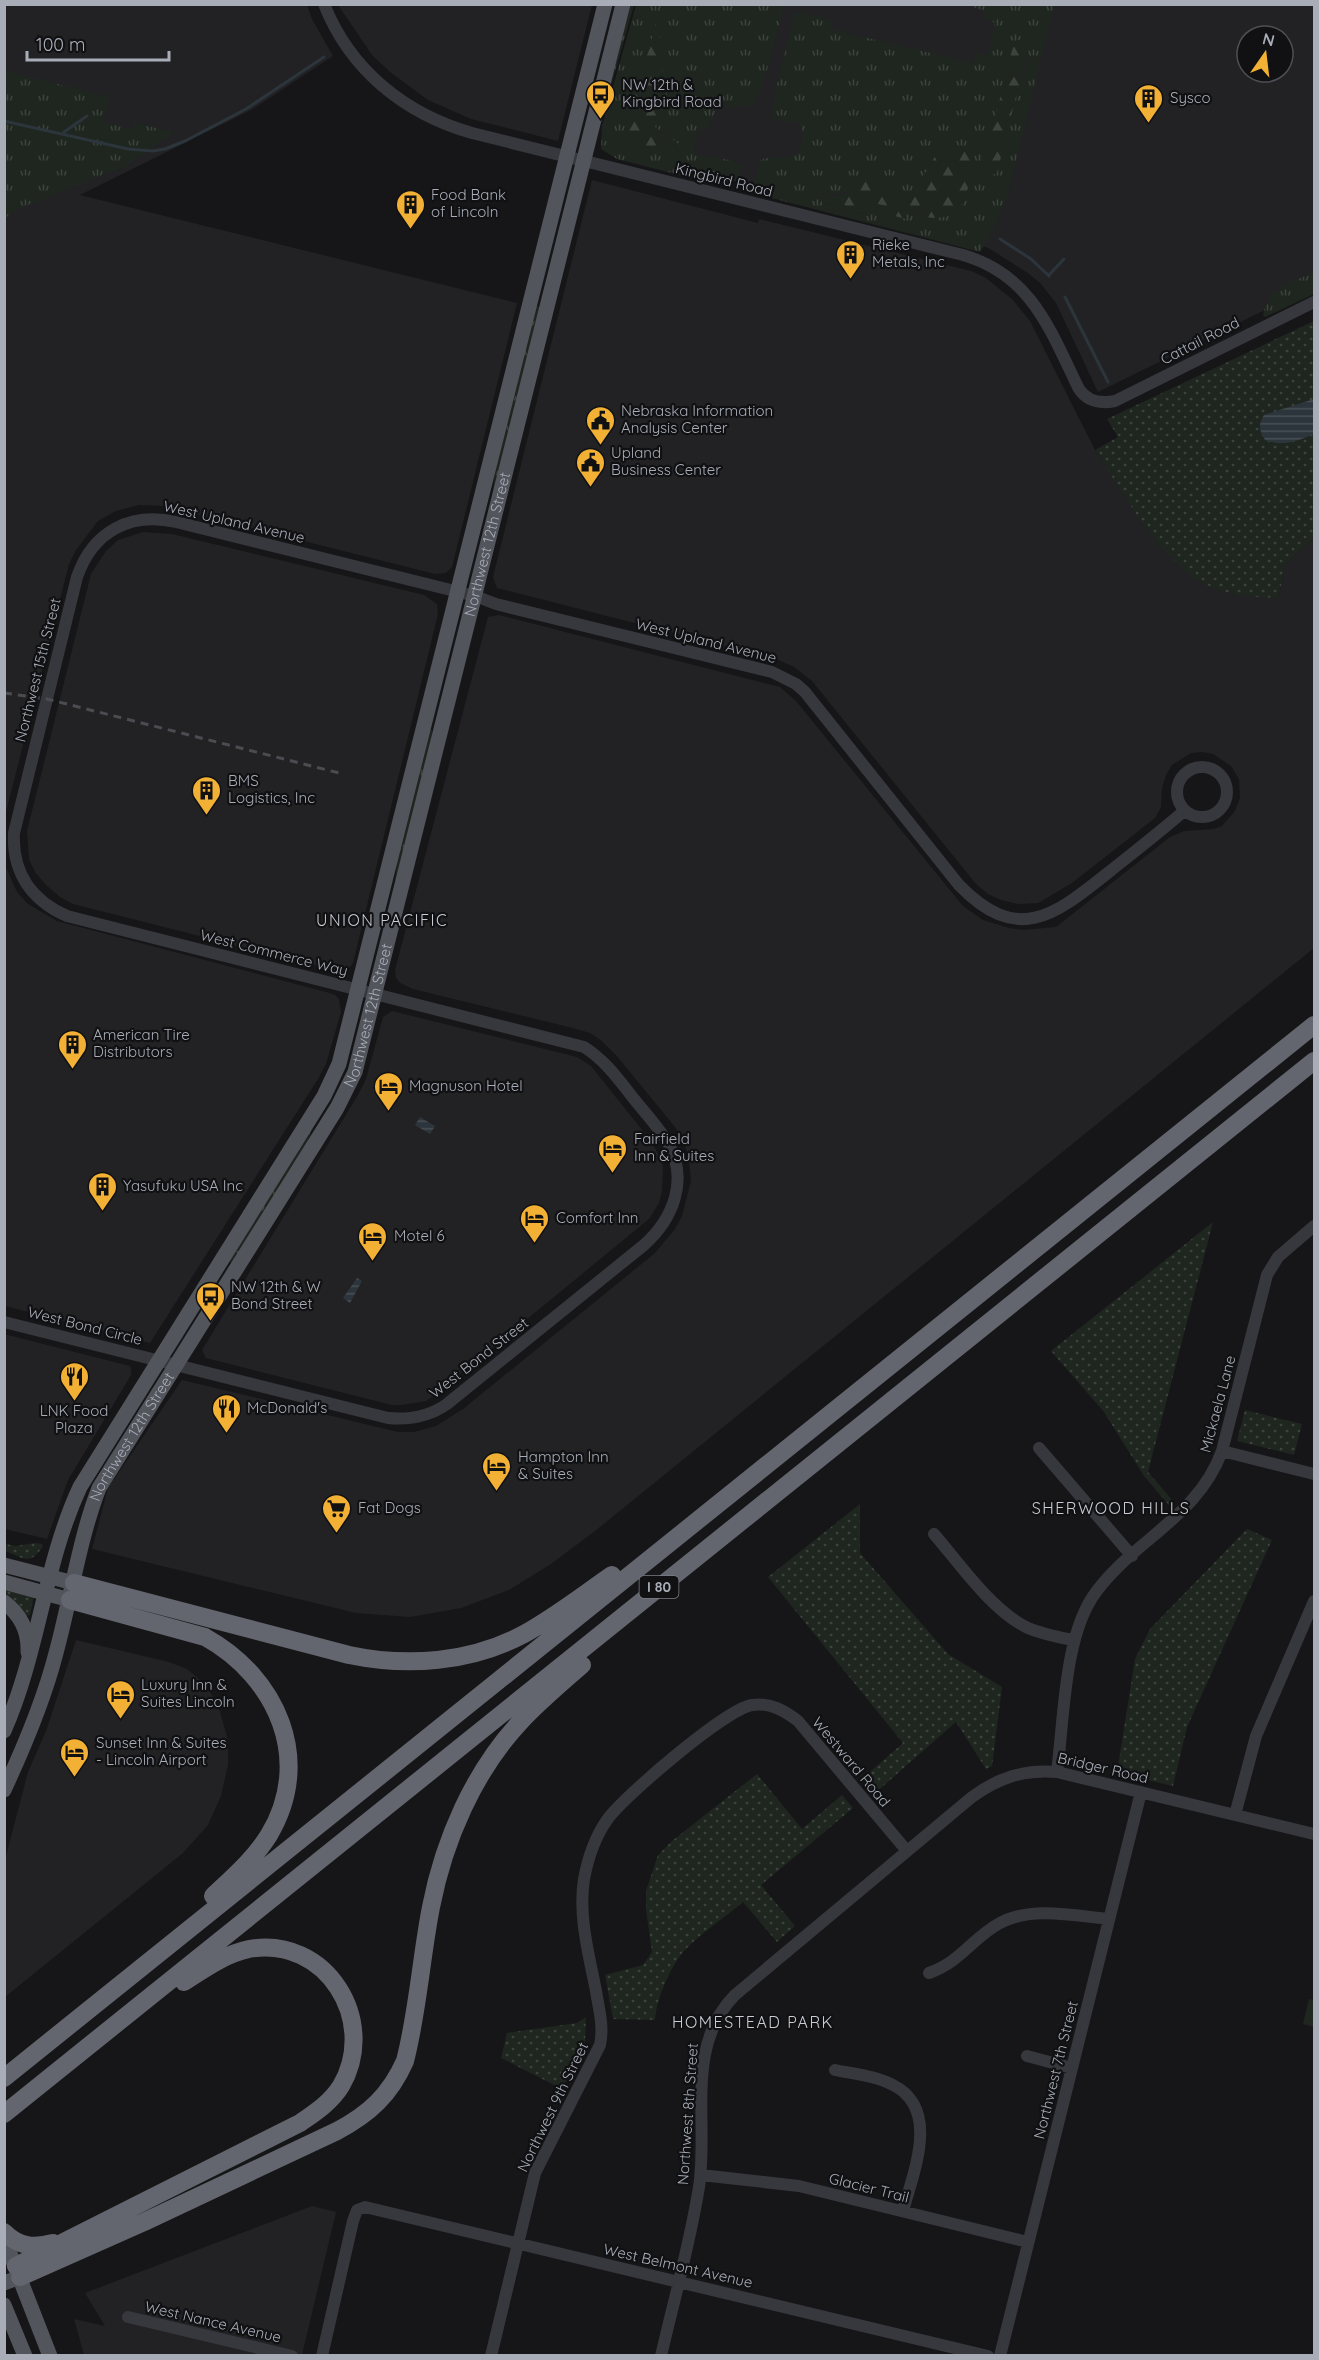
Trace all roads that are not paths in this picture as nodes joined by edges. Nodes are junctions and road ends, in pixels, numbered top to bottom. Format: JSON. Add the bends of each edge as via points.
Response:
{"nodes":[{"id":1,"x":324,"y":4,"type":"edge"},
{"id":2,"x":605,"y":4,"type":"edge"},
{"id":3,"x":623,"y":4,"type":"edge"},
{"id":4,"x":567,"y":156,"type":"junction"},
{"id":5,"x":584,"y":161,"type":"junction"},
{"id":6,"x":1314,"y":302,"type":"edge"},
{"id":7,"x":1098,"y":402,"type":"joint"},
{"id":8,"x":126,"y":523,"type":"joint"},
{"id":9,"x":458,"y":592,"type":"junction"},
{"id":10,"x":475,"y":596,"type":"junction"},
{"id":11,"x":1184,"y":811,"type":"junction"},
{"id":12,"x":13,"y":844,"type":"joint"},
{"id":13,"x":359,"y":990,"type":"junction"},
{"id":14,"x":376,"y":994,"type":"junction"},
{"id":15,"x":1314,"y":1025,"type":"edge"},
{"id":16,"x":1314,"y":1060,"type":"edge"},
{"id":17,"x":678,"y":1174,"type":"joint"},
{"id":18,"x":1314,"y":1226,"type":"edge"},
{"id":19,"x":4,"y":1322,"type":"edge"},
{"id":20,"x":159,"y":1360,"type":"junction"},
{"id":21,"x":177,"y":1364,"type":"junction"},
{"id":22,"x":1039,"y":1448,"type":"dead end"},
{"id":23,"x":1222,"y":1451,"type":"junction"},
{"id":24,"x":1314,"y":1474,"type":"edge"},
{"id":25,"x":725,"y":1498,"type":"junction"},
{"id":26,"x":745,"y":1517,"type":"junction"},
{"id":27,"x":934,"y":1534,"type":"dead end"},
{"id":28,"x":1132,"y":1556,"type":"junction"},
{"id":29,"x":4,"y":1565,"type":"edge"},
{"id":30,"x":51,"y":1577,"type":"junction"},
{"id":31,"x":4,"y":1582,"type":"edge"},
{"id":32,"x":72,"y":1591,"type":"junction"},
{"id":33,"x":47,"y":1593,"type":"junction"},
{"id":34,"x":1314,"y":1601,"type":"edge"},
{"id":35,"x":4,"y":1602,"type":"edge"},
{"id":36,"x":1073,"y":1640,"type":"junction"},
{"id":37,"x":27,"y":1670,"type":"junction"},
{"id":38,"x":764,"y":1705,"type":"joint"},
{"id":39,"x":4,"y":1731,"type":"edge"},
{"id":40,"x":1057,"y":1772,"type":"junction"},
{"id":41,"x":4,"y":1790,"type":"edge"},
{"id":42,"x":1141,"y":1792,"type":"junction"},
{"id":43,"x":1235,"y":1815,"type":"junction"},
{"id":44,"x":1314,"y":1834,"type":"edge"},
{"id":45,"x":907,"y":1851,"type":"junction"},
{"id":46,"x":1109,"y":1919,"type":"junction"},
{"id":47,"x":929,"y":1973,"type":"dead end"},
{"id":48,"x":106,"y":1995,"type":"junction"},
{"id":49,"x":102,"y":2036,"type":"junction"},
{"id":50,"x":1027,"y":2056,"type":"dead end"},
{"id":51,"x":1072,"y":2068,"type":"junction"},
{"id":52,"x":835,"y":2070,"type":"dead end"},
{"id":53,"x":4,"y":2078,"type":"edge"},
{"id":54,"x":4,"y":2114,"type":"edge"},
{"id":55,"x":701,"y":2175,"type":"junction"},
{"id":56,"x":903,"y":2211,"type":"junction"},
{"id":57,"x":4,"y":2232,"type":"edge"},
{"id":58,"x":4,"y":2238,"type":"edge"},
{"id":59,"x":61,"y":2242,"type":"junction"},
{"id":60,"x":1028,"y":2242,"type":"junction"},
{"id":61,"x":518,"y":2243,"type":"junction"},
{"id":62,"x":11,"y":2274,"type":"edge"},
{"id":63,"x":679,"y":2282,"type":"junction"},
{"id":64,"x":4,"y":2306,"type":"edge"},
{"id":65,"x":128,"y":2317,"type":"dead end"},
{"id":66,"x":26,"y":2355,"type":"edge"},
{"id":67,"x":50,"y":2355,"type":"edge"},
{"id":68,"x":292,"y":2355,"type":"edge"},
{"id":69,"x":322,"y":2355,"type":"edge"},
{"id":70,"x":491,"y":2355,"type":"edge"},
{"id":71,"x":661,"y":2355,"type":"edge"},
{"id":72,"x":988,"y":2355,"type":"edge"},
{"id":73,"x":1000,"y":2355,"type":"edge"}],
"edges":[{"from":1,"to":4,"type":"street","name":"Kingbird Road","via":[[341,38],[367,73],[400,101],[457,129]]},
{"from":2,"to":4,"type":"main road","name":"Northwest 12th Street"},
{"from":3,"to":5,"type":"main road","name":"Northwest 12th Street"},
{"from":4,"to":5,"type":"street","name":"Kingbird Road"},
{"from":4,"to":9,"type":"main road","name":"Northwest 12th Street"},
{"from":5,"to":7,"type":"street","name":"Kingbird Road","via":[[990,265],[1012,279],[1036,305],[1079,389]]},
{"from":5,"to":10,"type":"main road","name":"Northwest 12th Street"},
{"from":6,"to":7,"type":"street","name":"Cattail Road","via":[[1114,401]]},
{"from":8,"to":9,"type":"street","name":"West Upland Avenue","via":[[167,520]]},
{"from":8,"to":12,"type":"street","name":"Northwest 15th Street","via":[[96,543],[80,568]]},
{"from":9,"to":10,"type":"street","name":"West Upland Avenue"},
{"from":9,"to":13,"type":"main road","name":"Northwest 12th Street"},
{"from":10,"to":11,"type":"street","name":"West Upland Avenue","via":[[772,672],[796,684],[959,885],[980,905],[1004,916],[1032,918],[1060,909]]},
{"from":10,"to":14,"type":"main road","name":"Northwest 12th Street"},
{"from":11,"to":11,"type":"street","via":[[1197,818],[1220,811],[1227,788],[1219,774],[1212,769],[1194,768],[1180,778],[1176,795]]},
{"from":12,"to":13,"type":"street","name":"West Commerce Way","via":[[26,883],[41,901],[67,916]]},
{"from":13,"to":14,"type":"street","name":"West Commerce Way"},
{"from":13,"to":20,"type":"main road","name":"Northwest 12th Street","via":[[334,1078]]},
{"from":14,"to":17,"type":"street","name":"West Commerce Way","via":[[584,1047],[603,1062],[659,1130],[672,1151]]},
{"from":14,"to":21,"type":"main road","name":"Northwest 12th Street","via":[[350,1085]]},
{"from":15,"to":25,"type":"highway","number":"I 80"},
{"from":16,"to":26,"type":"highway","number":"I 80"},
{"from":17,"to":21,"type":"street","name":"West Bond Street","via":[[671,1212],[656,1235],[433,1413],[411,1419],[388,1418]]},
{"from":18,"to":23,"type":"street","name":"Mickaela Lane","via":[[1278,1257],[1267,1275]]},
{"from":19,"to":20,"type":"street","name":"West Bond Circle"},
{"from":20,"to":21,"type":"street","name":"West Bond Street"},
{"from":20,"to":30,"type":"main road","name":"Northwest 12th Street","via":[[80,1487]]},
{"from":21,"to":32,"type":"main road","name":"Northwest 12th Street","via":[[99,1488]]},
{"from":22,"to":28,"type":"street"},
{"from":23,"to":24,"type":"street"},
{"from":23,"to":28,"type":"street","name":"Mickaela Lane","via":[[1210,1478],[1189,1505]]},
{"from":25,"to":32,"type":"highway","via":[[532,1629],[499,1645],[450,1659],[373,1660]]},
{"from":25,"to":48,"type":"highway","number":"I 80"},
{"from":26,"to":49,"type":"highway","number":"I 80"},
{"from":26,"to":62,"type":"highway","via":[[520,1721],[474,1786],[437,1878],[405,2061],[382,2100],[357,2121],[144,2222]]},
{"from":27,"to":36,"type":"street","via":[[1014,1620],[1042,1633]]},
{"from":28,"to":36,"type":"street","name":"Mickaela Lane","via":[[1095,1592]]},
{"from":29,"to":30,"type":"main road"},
{"from":30,"to":32,"type":"main road"},
{"from":30,"to":33,"type":"main road","name":"Northwest 12th Street"},
{"from":31,"to":33,"type":"main road"},
{"from":32,"to":33,"type":"main road"},
{"from":32,"to":41,"type":"main road","name":"Northwest 12th Street","via":[[42,1700]]},
{"from":32,"to":48,"type":"highway","via":[[220,1645],[247,1667],[270,1696],[284,1731],[288,1758],[282,1803],[259,1849]]},
{"from":33,"to":37,"type":"main road","name":"Northwest 12th Street"},
{"from":34,"to":43,"type":"street","via":[[1256,1736]]},
{"from":35,"to":37,"type":"main road","via":[[25,1627]]},
{"from":36,"to":40,"type":"street","name":"Mickaela Lane"},
{"from":37,"to":39,"type":"main road","name":"Northwest 12th Street"},
{"from":38,"to":45,"type":"street","name":"Westward Road","via":[[782,1710],[798,1722]]},
{"from":38,"to":61,"type":"street","name":"Northwest 9th Street","via":[[739,1709],[719,1722],[628,1794],[597,1837],[584,1879],[583,1914],[601,2040],[597,2055],[535,2173]]},
{"from":40,"to":42,"type":"street","name":"Bridger Road"},
{"from":40,"to":45,"type":"street","name":"Bridger Road","via":[[1023,1773],[993,1783]]},
{"from":42,"to":43,"type":"street","name":"Bridger Road"},
{"from":42,"to":46,"type":"street","name":"Northwest 7th Street"},
{"from":43,"to":44,"type":"street","name":"Bridger Road"},
{"from":45,"to":55,"type":"street","name":"Northwest 8th Street","via":[[721,2010],[704,2051]]},
{"from":46,"to":47,"type":"street","via":[[1040,1914],[1009,1919],[946,1967]]},
{"from":46,"to":51,"type":"street","name":"Northwest 7th Street"},
{"from":48,"to":53,"type":"highway","number":"I 80"},
{"from":49,"to":54,"type":"highway","number":"I 80"},
{"from":49,"to":59,"type":"highway","via":[[219,1960],[262,1948],[299,1956],[331,1977],[345,2000],[354,2037],[346,2075],[318,2111]]},
{"from":50,"to":51,"type":"street"},
{"from":51,"to":60,"type":"street","name":"Northwest 7th Street"},
{"from":52,"to":56,"type":"street","via":[[893,2085],[915,2108],[921,2126],[920,2143]]},
{"from":55,"to":56,"type":"street","name":"Glacier Trail","via":[[784,2183]]},
{"from":55,"to":63,"type":"street","name":"Northwest 8th Street"},
{"from":56,"to":60,"type":"street","name":"Glacier Trail"},
{"from":57,"to":59,"type":"highway","via":[[31,2247]]},
{"from":58,"to":62,"type":"main road"},
{"from":59,"to":62,"type":"highway"},
{"from":60,"to":73,"type":"street","name":"Northwest 7th Street"},
{"from":61,"to":63,"type":"street","name":"West Belmont Avenue"},
{"from":61,"to":69,"type":"street","name":"West Belmont Avenue","via":[[370,2208],[357,2210]]},
{"from":61,"to":70,"type":"street","name":"Northwest 9th Street"},
{"from":62,"to":67,"type":"main road"},
{"from":63,"to":71,"type":"street","name":"Northwest 8th Street"},
{"from":63,"to":72,"type":"street","name":"West Belmont Avenue"},
{"from":64,"to":66,"type":"main road"},
{"from":65,"to":68,"type":"street","name":"West Nance Avenue"}]}
